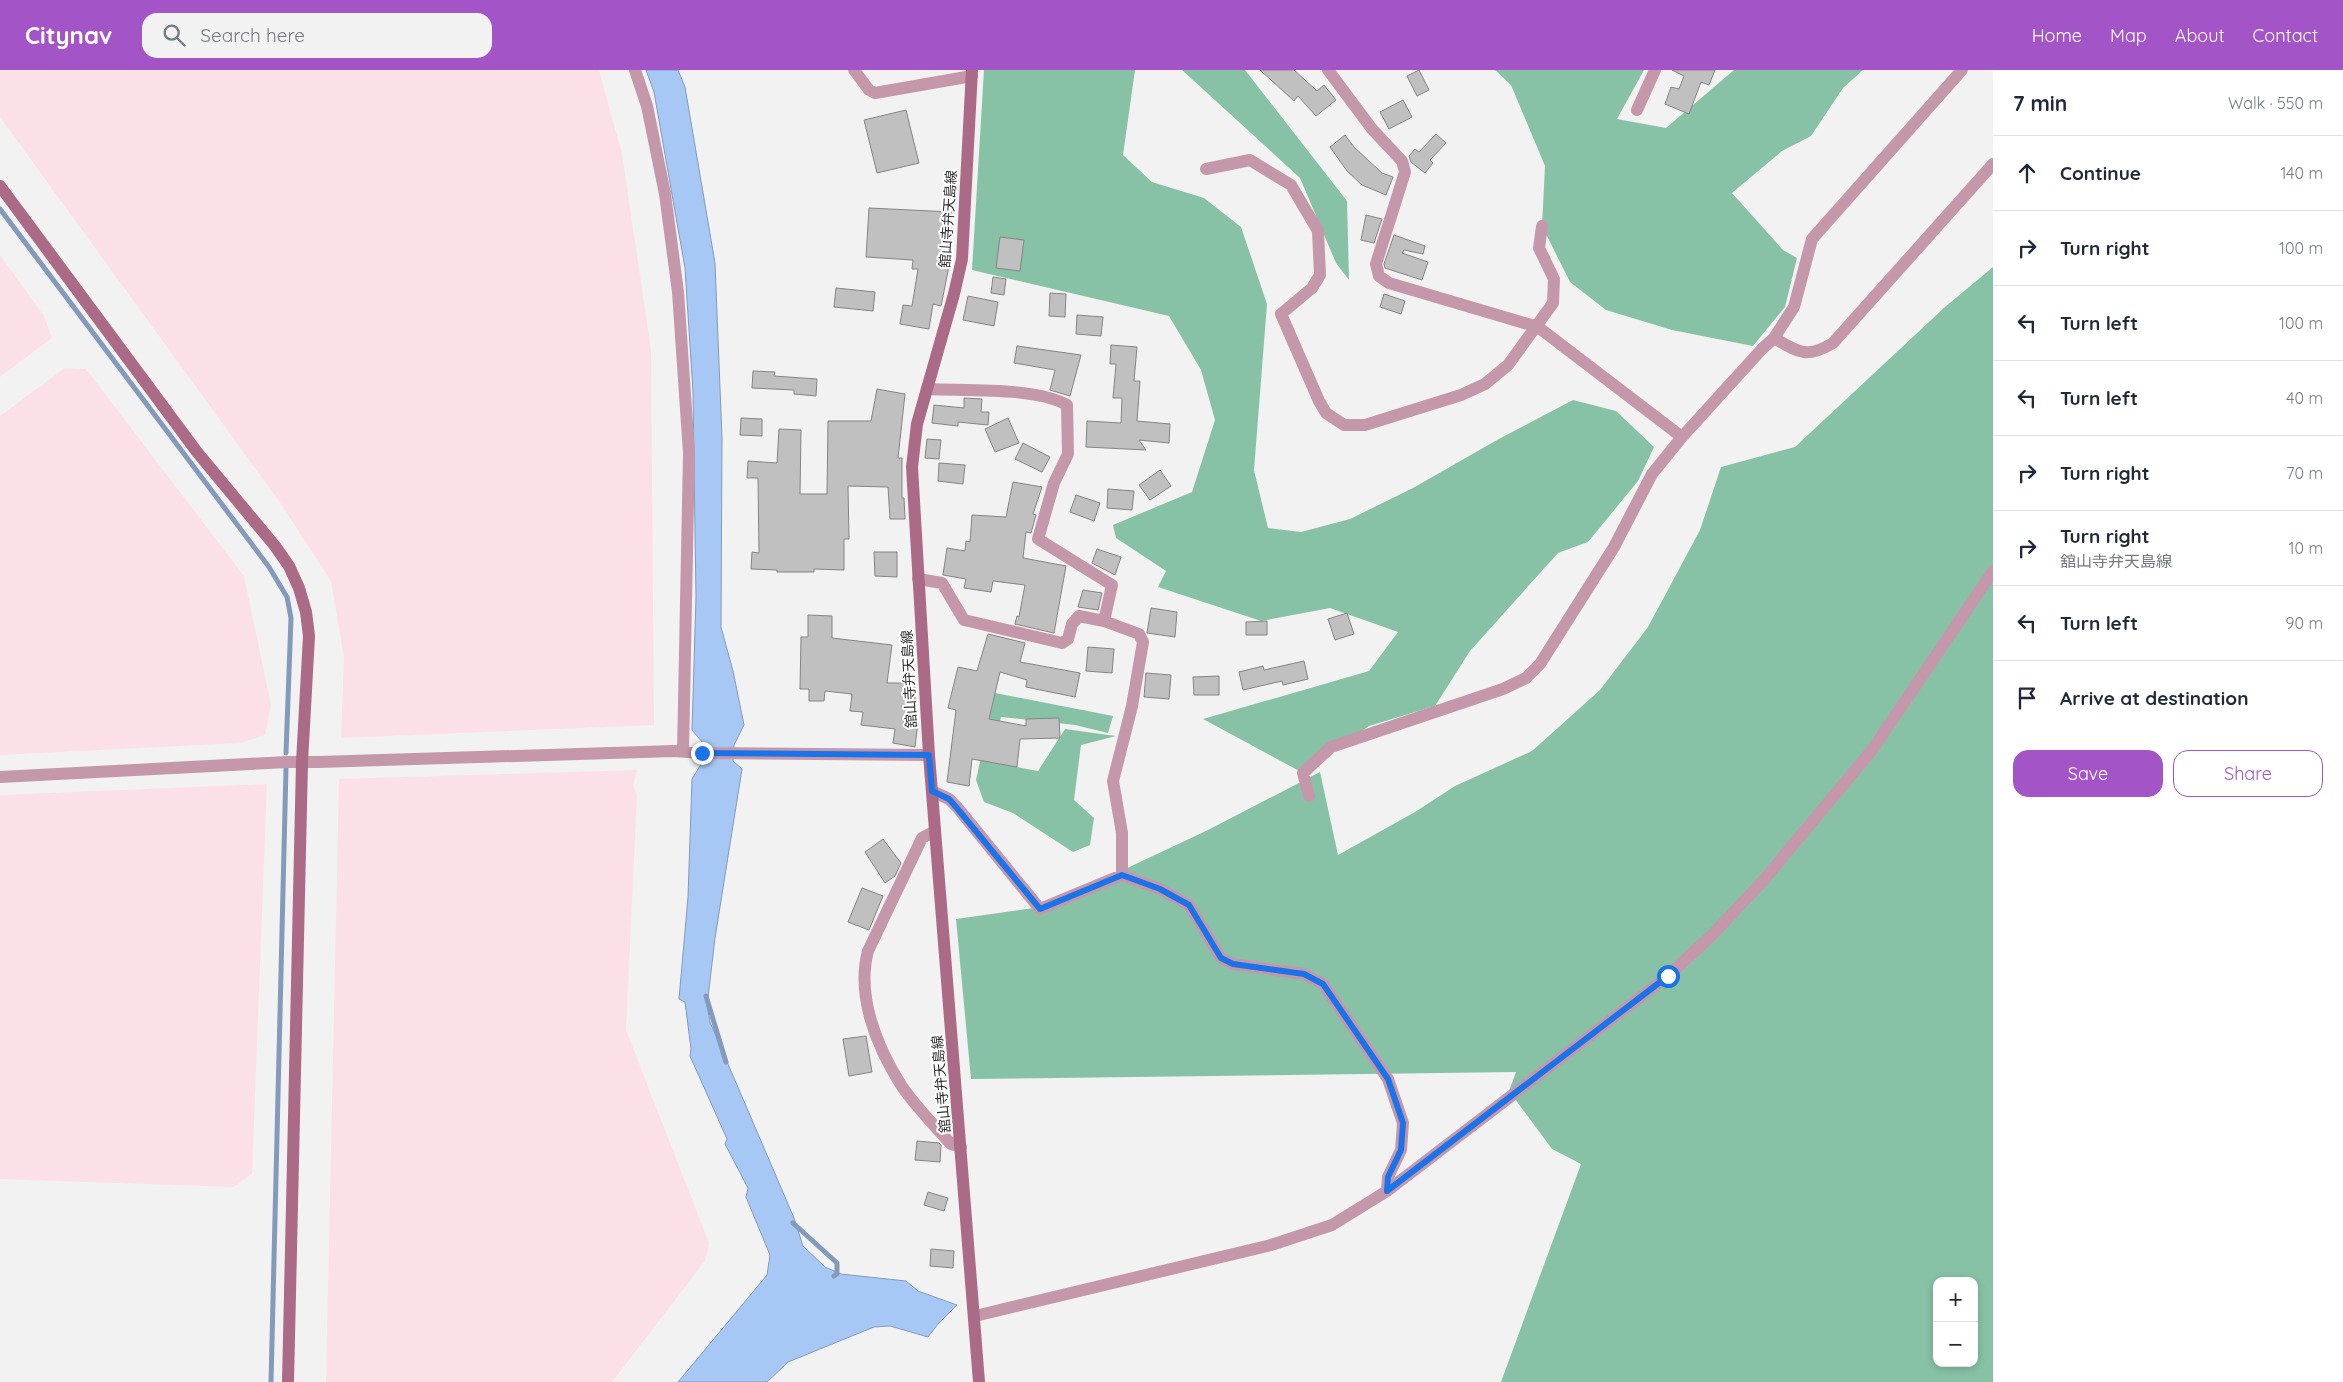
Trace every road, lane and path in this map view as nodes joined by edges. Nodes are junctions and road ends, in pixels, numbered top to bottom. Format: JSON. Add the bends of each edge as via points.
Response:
{"nodes":[{"id":1,"x":635,"y":70,"type":"edge"},
{"id":2,"x":854,"y":70,"type":"edge"},
{"id":3,"x":1328,"y":70,"type":"edge"},
{"id":4,"x":1654,"y":70,"type":"edge"},
{"id":5,"x":1962,"y":70,"type":"edge"},
{"id":6,"x":972,"y":73,"type":"edge"},
{"id":7,"x":1637,"y":110,"type":"dead end"},
{"id":8,"x":1993,"y":164,"type":"edge"},
{"id":9,"x":1206,"y":169,"type":"dead end"},
{"id":10,"x":0,"y":186,"type":"edge"},
{"id":11,"x":1542,"y":226,"type":"dead end"},
{"id":12,"x":1538,"y":326,"type":"junction"},
{"id":13,"x":1774,"y":338,"type":"junction"},
{"id":14,"x":927,"y":389,"type":"junction"},
{"id":15,"x":1682,"y":437,"type":"junction"},
{"id":16,"x":1993,"y":571,"type":"edge"},
{"id":17,"x":918,"y":579,"type":"junction"},
{"id":18,"x":1104,"y":621,"type":"junction"},
{"id":19,"x":683,"y":752,"type":"junction"},
{"id":20,"x":929,"y":755,"type":"junction"},
{"id":21,"x":302,"y":762,"type":"junction"},
{"id":22,"x":0,"y":777,"type":"edge"},
{"id":23,"x":932,"y":791,"type":"junction"},
{"id":24,"x":1309,"y":796,"type":"dead end"},
{"id":25,"x":935,"y":831,"type":"junction"},
{"id":26,"x":1122,"y":875,"type":"junction"},
{"id":27,"x":961,"y":1147,"type":"junction"},
{"id":28,"x":1387,"y":1191,"type":"junction"},
{"id":29,"x":975,"y":1316,"type":"junction"},
{"id":30,"x":288,"y":1382,"type":"edge"},
{"id":31,"x":979,"y":1382,"type":"edge"}],
"edges":[{"from":1,"to":19,"type":"street","via":[[647,106],[665,194],[680,311],[689,453]]},
{"from":2,"to":6,"type":"street","via":[[875,93]]},
{"from":3,"to":12,"type":"street","via":[[1372,129],[1402,161],[1405,172],[1376,264],[1379,276],[1389,283]]},
{"from":4,"to":7,"type":"street"},
{"from":5,"to":13,"type":"street","via":[[1812,239],[1794,307]]},
{"from":6,"to":14,"type":"main road","name":"舘山寺弁天島線","via":[[962,259]]},
{"from":8,"to":13,"type":"street","via":[[1833,343],[1818,352],[1797,351]]},
{"from":9,"to":12,"type":"street","via":[[1250,160],[1292,185],[1318,231],[1320,275],[1312,288],[1281,314],[1319,401],[1326,413],[1344,425],[1365,425],[1461,395],[1485,384],[1508,366]]},
{"from":10,"to":21,"type":"main road","via":[[197,452],[289,566],[301,596],[309,636]]},
{"from":11,"to":12,"type":"street","via":[[1540,248],[1554,279],[1553,303]]},
{"from":12,"to":15,"type":"street"},
{"from":13,"to":15,"type":"street"},
{"from":14,"to":17,"type":"main road","name":"舘山寺弁天島線","via":[[913,453]]},
{"from":14,"to":18,"type":"street","via":[[1025,394],[1058,400],[1067,405],[1068,454],[1054,483],[1038,539],[1112,585]]},
{"from":15,"to":24,"type":"street","via":[[1652,474],[1614,547],[1540,664],[1526,678],[1503,689],[1331,747],[1303,772]]},
{"from":16,"to":28,"type":"street","via":[[1872,750],[1763,881],[1712,935],[1668,976]]},
{"from":17,"to":18,"type":"street","via":[[942,583],[964,620],[1062,643],[1068,639],[1072,624],[1079,616]]},
{"from":17,"to":20,"type":"main road","name":"舘山寺弁天島線"},
{"from":18,"to":26,"type":"street","via":[[1139,634],[1143,642],[1132,706],[1113,781],[1122,833]]},
{"from":19,"to":20,"type":"street"},
{"from":19,"to":21,"type":"street"},
{"from":20,"to":23,"type":"main road","name":"舘山寺弁天島線"},
{"from":21,"to":22,"type":"street"},
{"from":21,"to":30,"type":"main road"},
{"from":23,"to":25,"type":"main road","name":"舘山寺弁天島線"},
{"from":23,"to":26,"type":"street","via":[[949,799],[1040,909]]},
{"from":25,"to":27,"type":"main road","name":"舘山寺弁天島線"},
{"from":25,"to":27,"type":"street","via":[[922,838],[868,951],[864,986],[881,1046],[902,1086],[950,1144]]},
{"from":26,"to":28,"type":"street","via":[[1160,889],[1189,905],[1221,958],[1233,964],[1304,974],[1323,984],[1388,1079],[1403,1123],[1401,1150],[1388,1177]]},
{"from":27,"to":29,"type":"main road","name":"舘山寺弁天島線"},
{"from":28,"to":29,"type":"street","via":[[1332,1225],[1271,1246]]},
{"from":29,"to":31,"type":"main road","name":"舘山寺弁天島線"}]}
